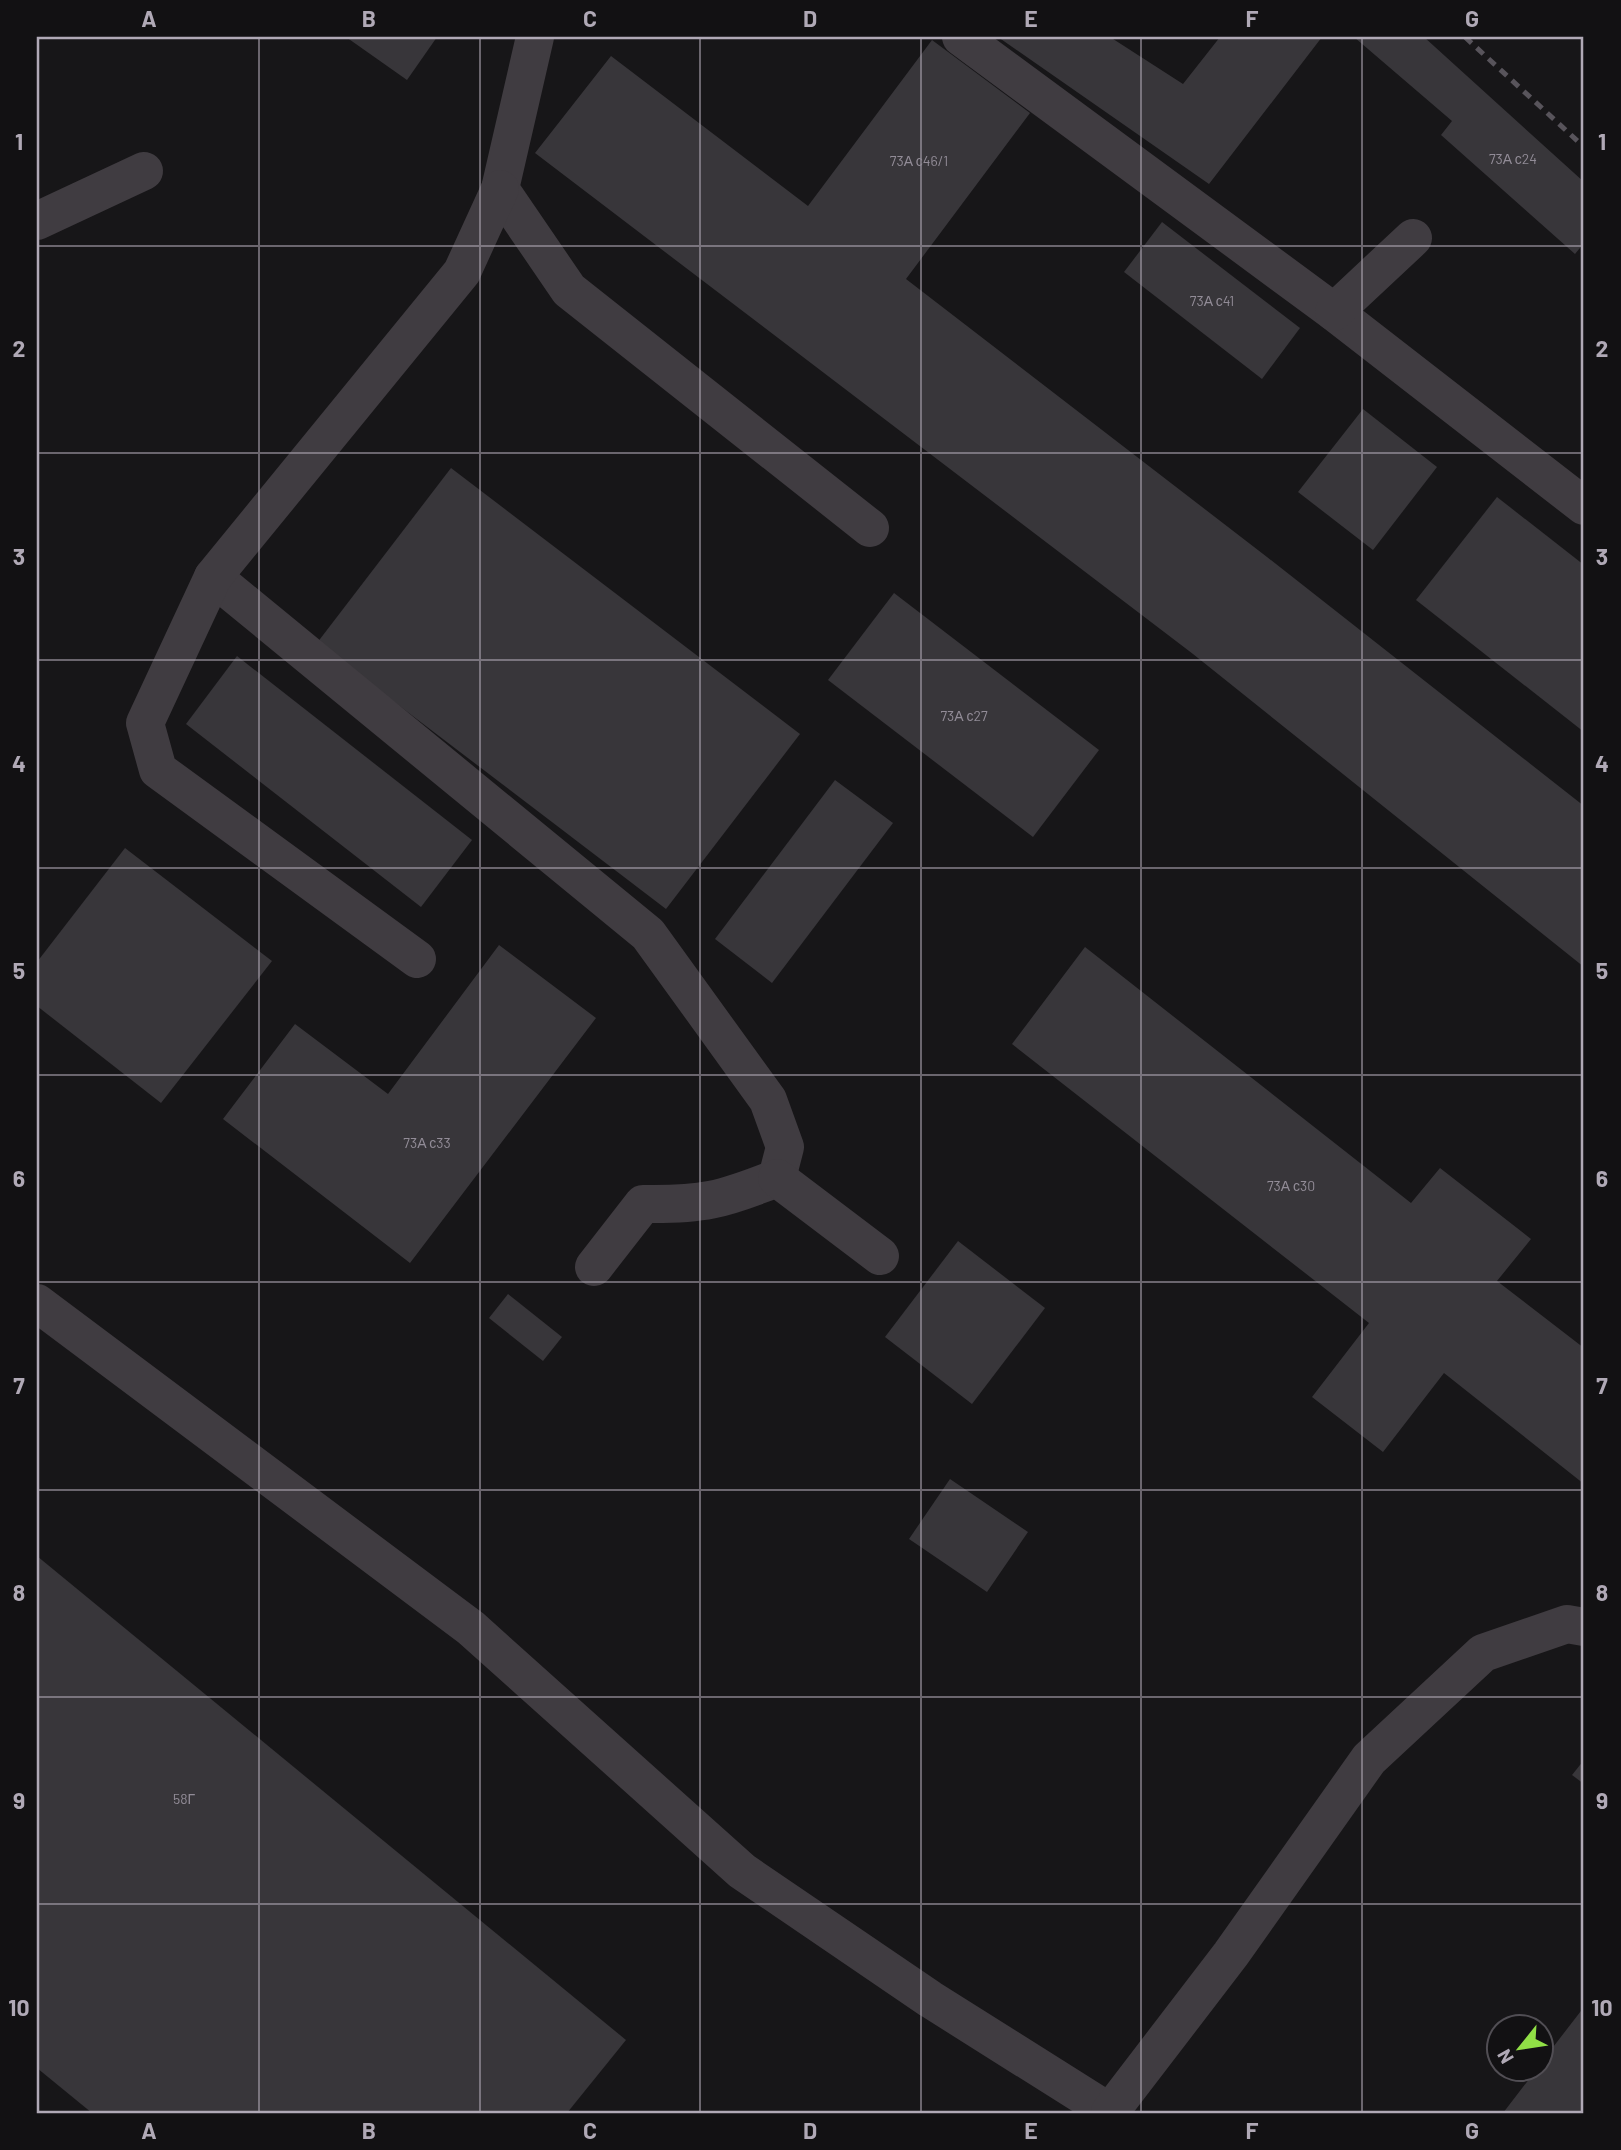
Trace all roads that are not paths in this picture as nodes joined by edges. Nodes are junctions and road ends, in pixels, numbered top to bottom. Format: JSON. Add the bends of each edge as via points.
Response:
{"nodes":[{"id":1,"x":535,"y":37,"type":"edge"},
{"id":2,"x":961,"y":37,"type":"edge"},
{"id":3,"x":144,"y":171,"type":"dead end"},
{"id":4,"x":500,"y":189,"type":"junction"},
{"id":5,"x":37,"y":221,"type":"edge"},
{"id":6,"x":1413,"y":238,"type":"dead end"},
{"id":7,"x":1334,"y":312,"type":"junction"},
{"id":8,"x":1584,"y":506,"type":"edge"},
{"id":9,"x":870,"y":528,"type":"dead end"},
{"id":10,"x":213,"y":577,"type":"junction"},
{"id":11,"x":418,"y":959,"type":"dead end"},
{"id":12,"x":777,"y":1178,"type":"junction"},
{"id":13,"x":880,"y":1256,"type":"dead end"},
{"id":14,"x":594,"y":1267,"type":"dead end"},
{"id":15,"x":37,"y":1303,"type":"edge"},
{"id":16,"x":1584,"y":1627,"type":"edge"},
{"id":17,"x":1110,"y":2113,"type":"edge"}],
"edges":[{"from":1,"to":4,"type":"lane"},
{"from":2,"to":7,"type":"lane"},
{"from":3,"to":5,"type":"lane"},
{"from":4,"to":9,"type":"lane","via":[[569,290]]},
{"from":4,"to":10,"type":"lane","via":[[462,272]]},
{"from":6,"to":7,"type":"lane"},
{"from":7,"to":8,"type":"lane"},
{"from":10,"to":11,"type":"lane","via":[[145,723],[158,770]]},
{"from":10,"to":12,"type":"lane","via":[[648,934],[768,1100],[785,1147]]},
{"from":12,"to":13,"type":"lane"},
{"from":12,"to":14,"type":"lane","via":[[728,1198],[693,1205],[643,1204]]},
{"from":15,"to":17,"type":"lane","via":[[471,1628],[741,1871]]},
{"from":16,"to":17,"type":"lane","via":[[1567,1624],[1483,1653],[1369,1759],[1231,1954]]}]}
